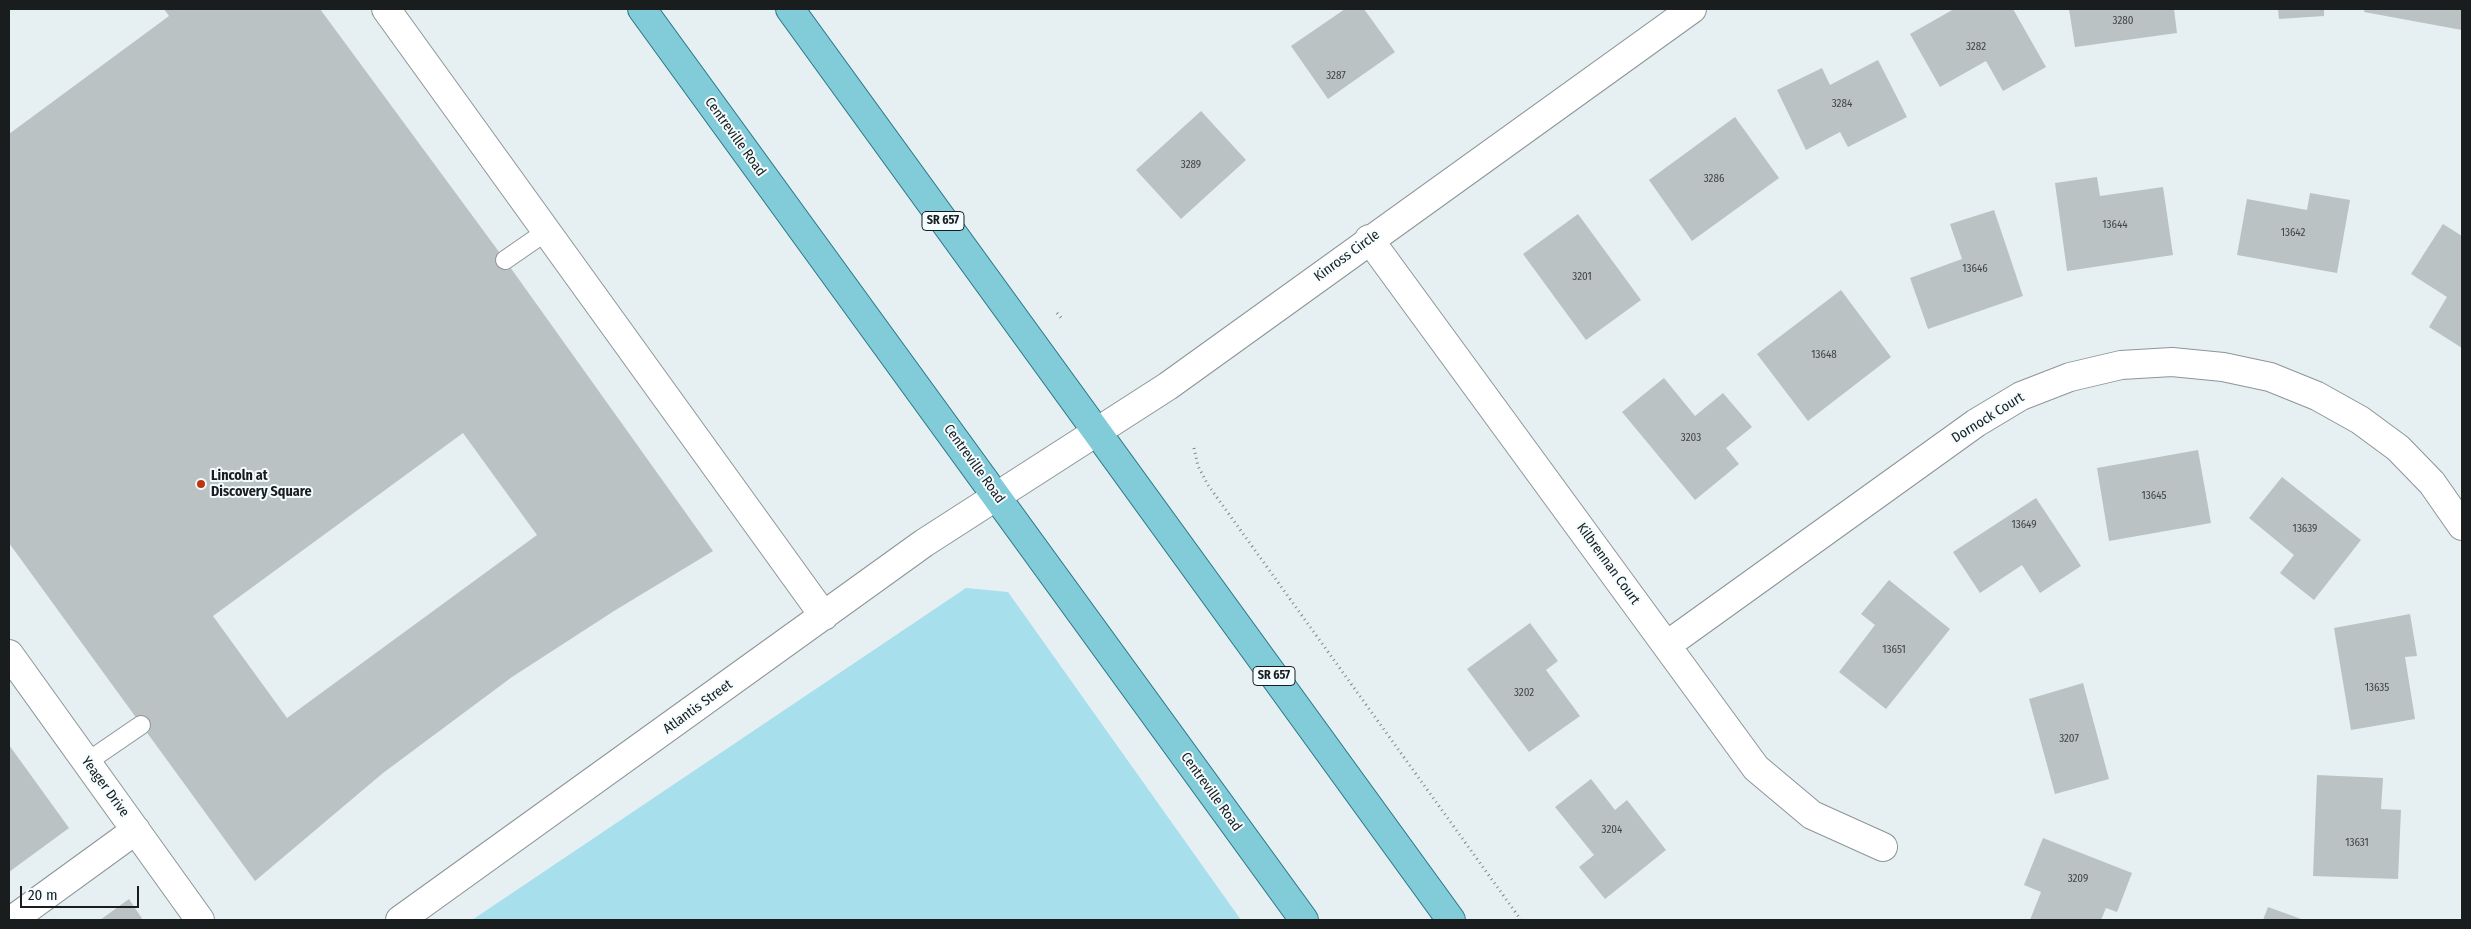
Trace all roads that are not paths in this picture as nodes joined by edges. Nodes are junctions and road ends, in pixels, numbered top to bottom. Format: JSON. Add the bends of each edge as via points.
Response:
{"nodes":[{"id":1,"x":386,"y":9,"type":"edge"},
{"id":2,"x":642,"y":9,"type":"edge"},
{"id":3,"x":790,"y":9,"type":"edge"},
{"id":4,"x":1692,"y":9,"type":"edge"},
{"id":5,"x":547,"y":231,"type":"junction"},
{"id":6,"x":1369,"y":239,"type":"junction"},
{"id":7,"x":505,"y":260,"type":"dead end"},
{"id":8,"x":1097,"y":432,"type":"junction"},
{"id":9,"x":997,"y":496,"type":"junction"},
{"id":10,"x":2462,"y":526,"type":"edge"},
{"id":11,"x":824,"y":616,"type":"junction"},
{"id":12,"x":1667,"y":645,"type":"junction"},
{"id":13,"x":9,"y":654,"type":"edge"},
{"id":14,"x":141,"y":725,"type":"dead end"},
{"id":15,"x":87,"y":762,"type":"junction"},
{"id":16,"x":136,"y":830,"type":"junction"},
{"id":17,"x":1883,"y":847,"type":"dead end"},
{"id":18,"x":12,"y":920,"type":"edge"},
{"id":19,"x":200,"y":920,"type":"edge"},
{"id":20,"x":400,"y":920,"type":"edge"},
{"id":21,"x":1304,"y":920,"type":"edge"},
{"id":22,"x":1451,"y":920,"type":"edge"}],
"edges":[{"from":1,"to":5,"type":"street"},
{"from":2,"to":9,"type":"main road","name":"Centreville Road"},
{"from":3,"to":8,"type":"main road","number":"SR 657"},
{"from":4,"to":6,"type":"street","name":"Kinross Circle"},
{"from":5,"to":7,"type":"lane"},
{"from":5,"to":11,"type":"street"},
{"from":6,"to":8,"type":"street","name":"Kinross Circle","via":[[1168,386]]},
{"from":6,"to":12,"type":"street","name":"Kilbrennan Court"},
{"from":8,"to":9,"type":"street","name":"Kinross Circle"},
{"from":8,"to":22,"type":"main road","number":"SR 657"},
{"from":9,"to":11,"type":"street","name":"Atlantis Street","via":[[924,543]]},
{"from":9,"to":21,"type":"main road","name":"Centreville Road"},
{"from":10,"to":12,"type":"street","name":"Dornock Court","via":[[2432,483],[2398,448],[2360,420],[2317,396],[2270,377],[2223,366],[2172,362],[2121,366],[2070,377],[2029,393],[1976,423]]},
{"from":11,"to":20,"type":"street","name":"Atlantis Street"},
{"from":12,"to":17,"type":"street","name":"Kilbrennan Court","via":[[1756,768],[1812,815]]},
{"from":13,"to":15,"type":"street","name":"Yeager Drive"},
{"from":14,"to":15,"type":"lane"},
{"from":15,"to":16,"type":"street","name":"Yeager Drive"},
{"from":16,"to":18,"type":"street"},
{"from":16,"to":19,"type":"street","name":"Yeager Drive"}]}
